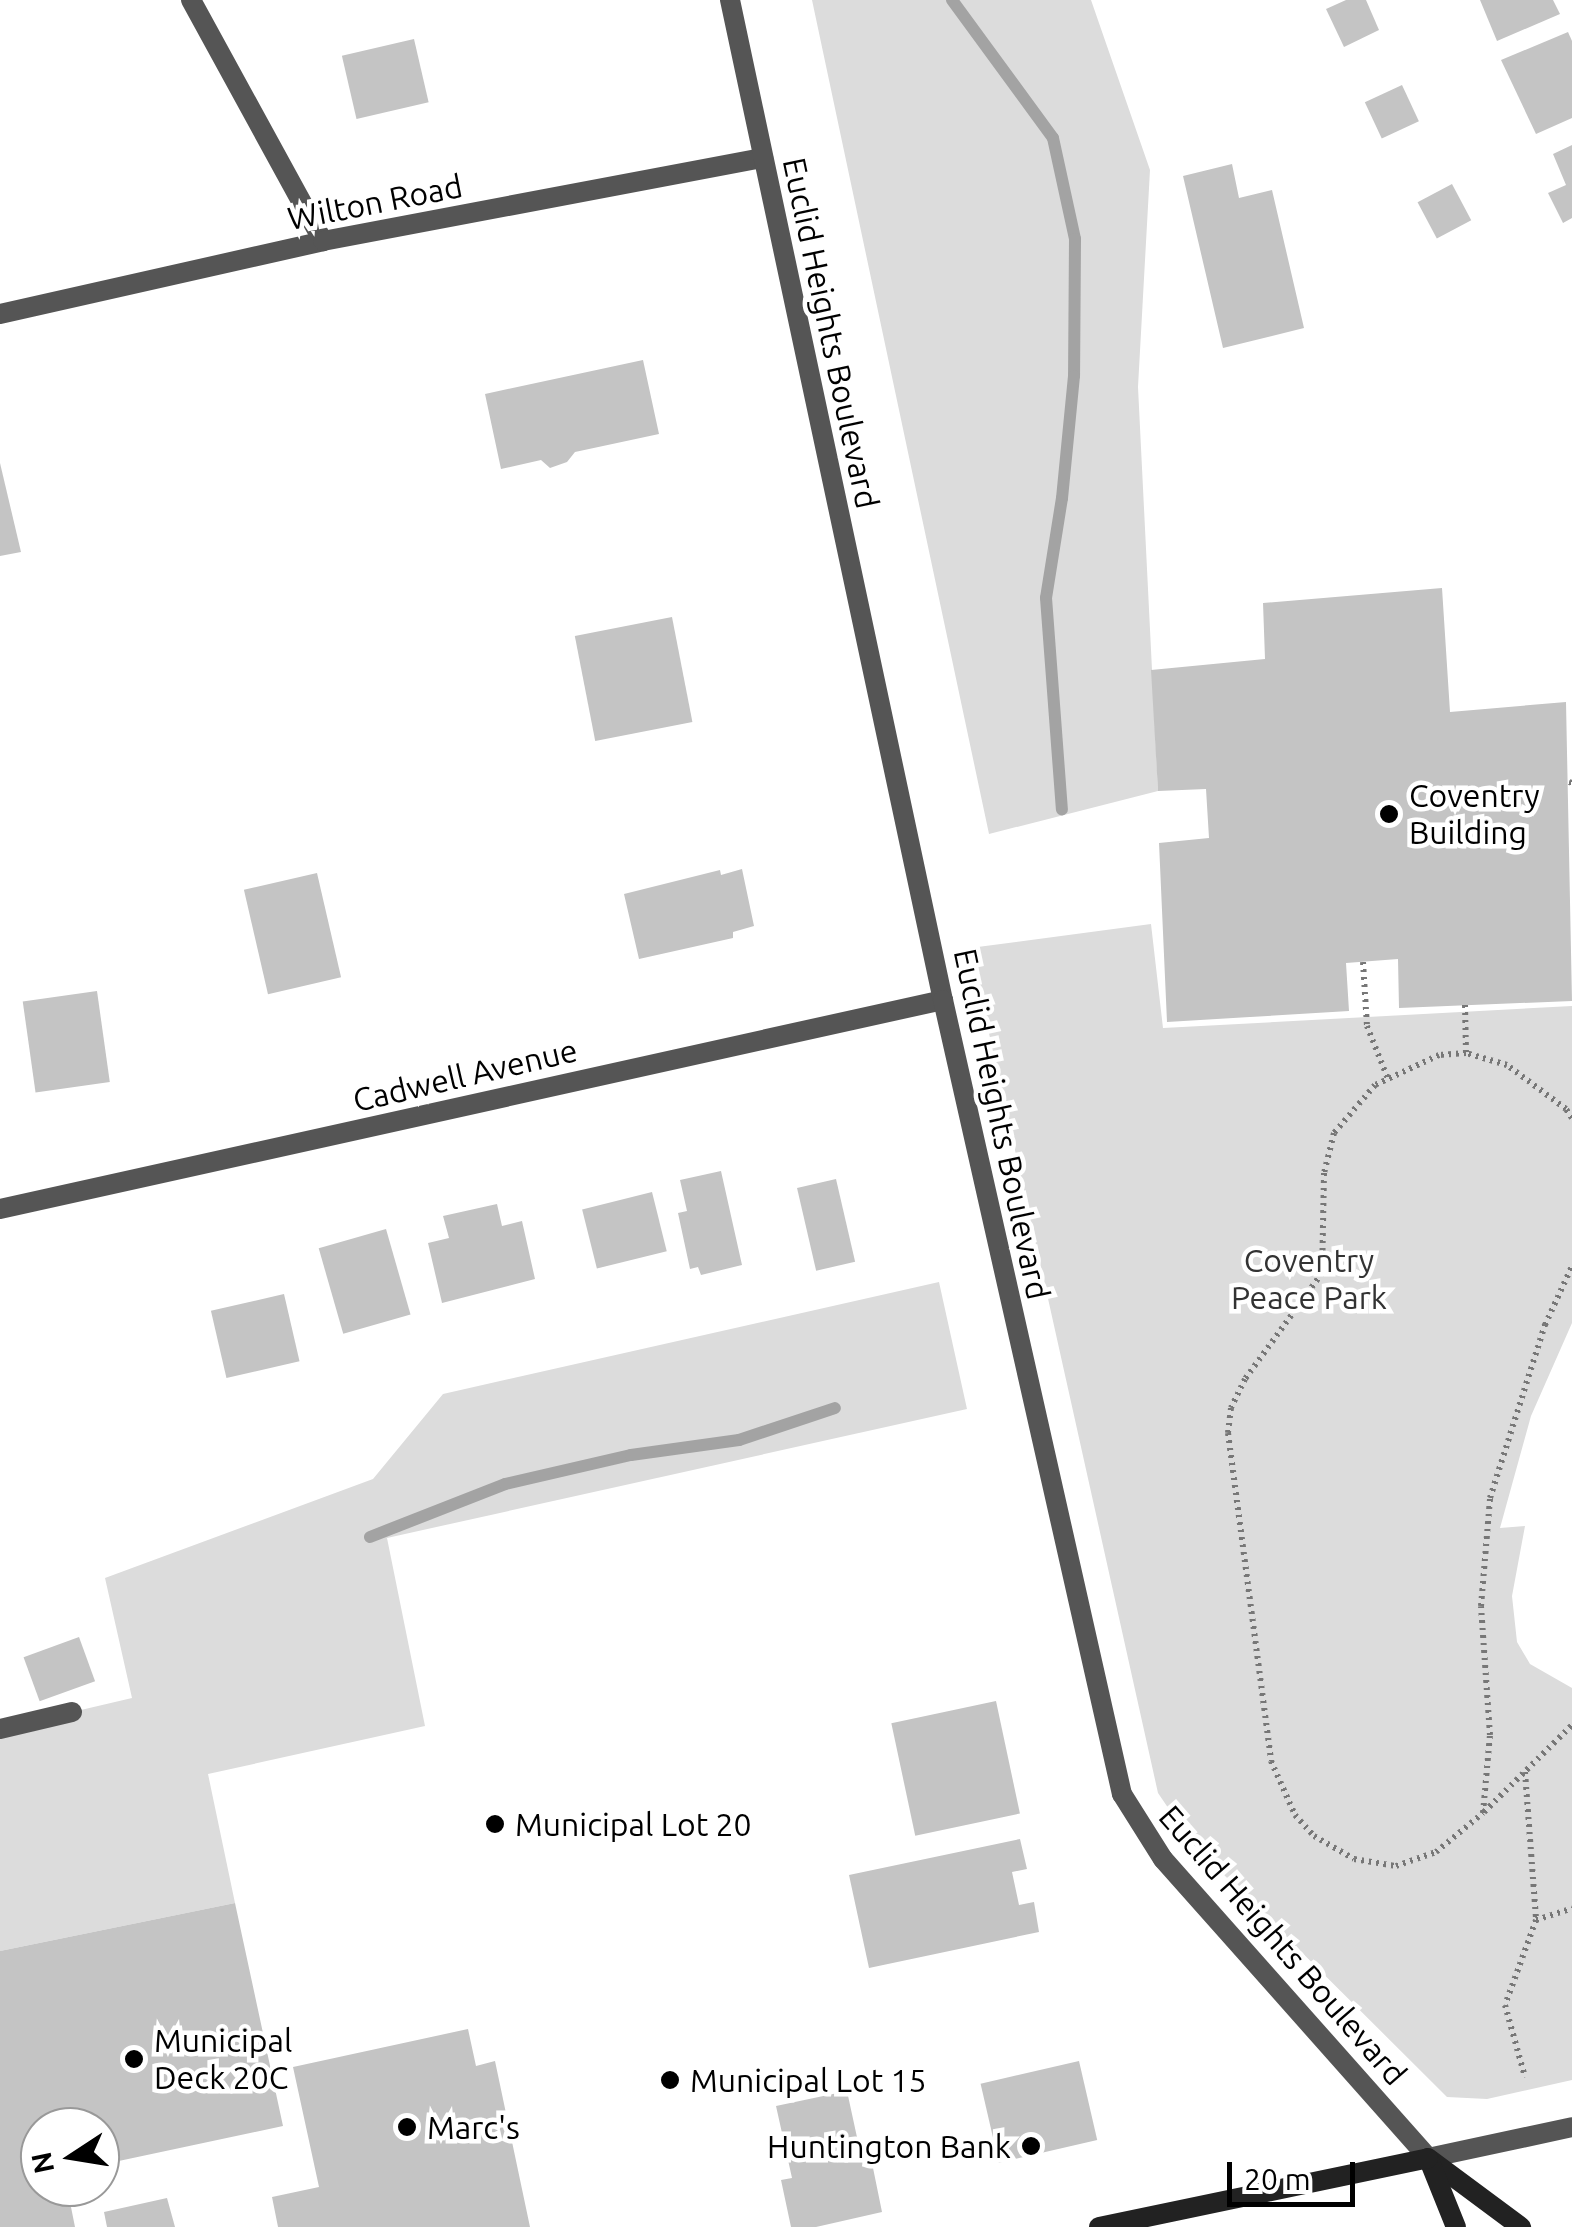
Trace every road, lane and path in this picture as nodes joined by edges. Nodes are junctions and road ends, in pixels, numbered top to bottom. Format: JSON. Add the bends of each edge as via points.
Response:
{"nodes":[{"id":1,"x":190,"y":0,"type":"edge"},
{"id":2,"x":730,"y":0,"type":"edge"},
{"id":3,"x":763,"y":158,"type":"junction"},
{"id":4,"x":323,"y":241,"type":"junction"},
{"id":5,"x":0,"y":314,"type":"edge"},
{"id":6,"x":1364,"y":962,"type":"dead end"},
{"id":7,"x":943,"y":1000,"type":"junction"},
{"id":8,"x":1465,"y":1005,"type":"dead end"},
{"id":9,"x":1466,"y":1053,"type":"junction"},
{"id":10,"x":1388,"y":1079,"type":"junction"},
{"id":11,"x":1572,"y":1118,"type":"edge"},
{"id":12,"x":0,"y":1209,"type":"edge"},
{"id":13,"x":1572,"y":1266,"type":"edge"},
{"id":14,"x":72,"y":1712,"type":"dead end"},
{"id":15,"x":1572,"y":1725,"type":"edge"},
{"id":16,"x":0,"y":1729,"type":"edge"},
{"id":17,"x":1525,"y":1772,"type":"junction"},
{"id":18,"x":1483,"y":1813,"type":"junction"},
{"id":19,"x":1572,"y":1908,"type":"edge"},
{"id":20,"x":1536,"y":1920,"type":"junction"},
{"id":21,"x":1525,"y":2078,"type":"dead end"},
{"id":22,"x":1572,"y":2127,"type":"edge"},
{"id":23,"x":1428,"y":2158,"type":"junction"},
{"id":24,"x":1099,"y":2227,"type":"edge"},
{"id":25,"x":1456,"y":2227,"type":"edge"},
{"id":26,"x":1521,"y":2227,"type":"edge"}],
"edges":[{"from":1,"to":4,"type":"street"},
{"from":2,"to":3,"type":"street","name":"Euclid Heights Boulevard"},
{"from":3,"to":4,"type":"street","name":"Wilton Road"},
{"from":3,"to":7,"type":"street","name":"Euclid Heights Boulevard"},
{"from":4,"to":5,"type":"street","name":"Wilton Road"},
{"from":6,"to":10,"type":"path","via":[[1367,1026]]},
{"from":7,"to":12,"type":"street","name":"Cadwell Avenue"},
{"from":7,"to":23,"type":"street","name":"Euclid Heights Boulevard","via":[[1122,1794],[1162,1858]]},
{"from":8,"to":9,"type":"path"},
{"from":9,"to":10,"type":"path","via":[[1438,1055]]},
{"from":9,"to":11,"type":"path","via":[[1507,1065]]},
{"from":10,"to":18,"type":"path","via":[[1334,1132],[1324,1173],[1322,1273],[1234,1396],[1228,1433],[1271,1761],[1295,1815],[1336,1851],[1396,1866],[1436,1852]]},
{"from":13,"to":18,"type":"path","via":[[1490,1498],[1481,1606],[1490,1735]]},
{"from":14,"to":16,"type":"street"},
{"from":15,"to":17,"type":"path"},
{"from":17,"to":18,"type":"path"},
{"from":17,"to":20,"type":"path"},
{"from":19,"to":20,"type":"path"},
{"from":20,"to":21,"type":"path","via":[[1506,2005]]},
{"from":22,"to":23,"type":"street"},
{"from":23,"to":24,"type":"main road"},
{"from":23,"to":25,"type":"main road","name":"Euclid Heights Boulevard"},
{"from":23,"to":26,"type":"main road","name":"Euclid Heights Boulevard"}]}
